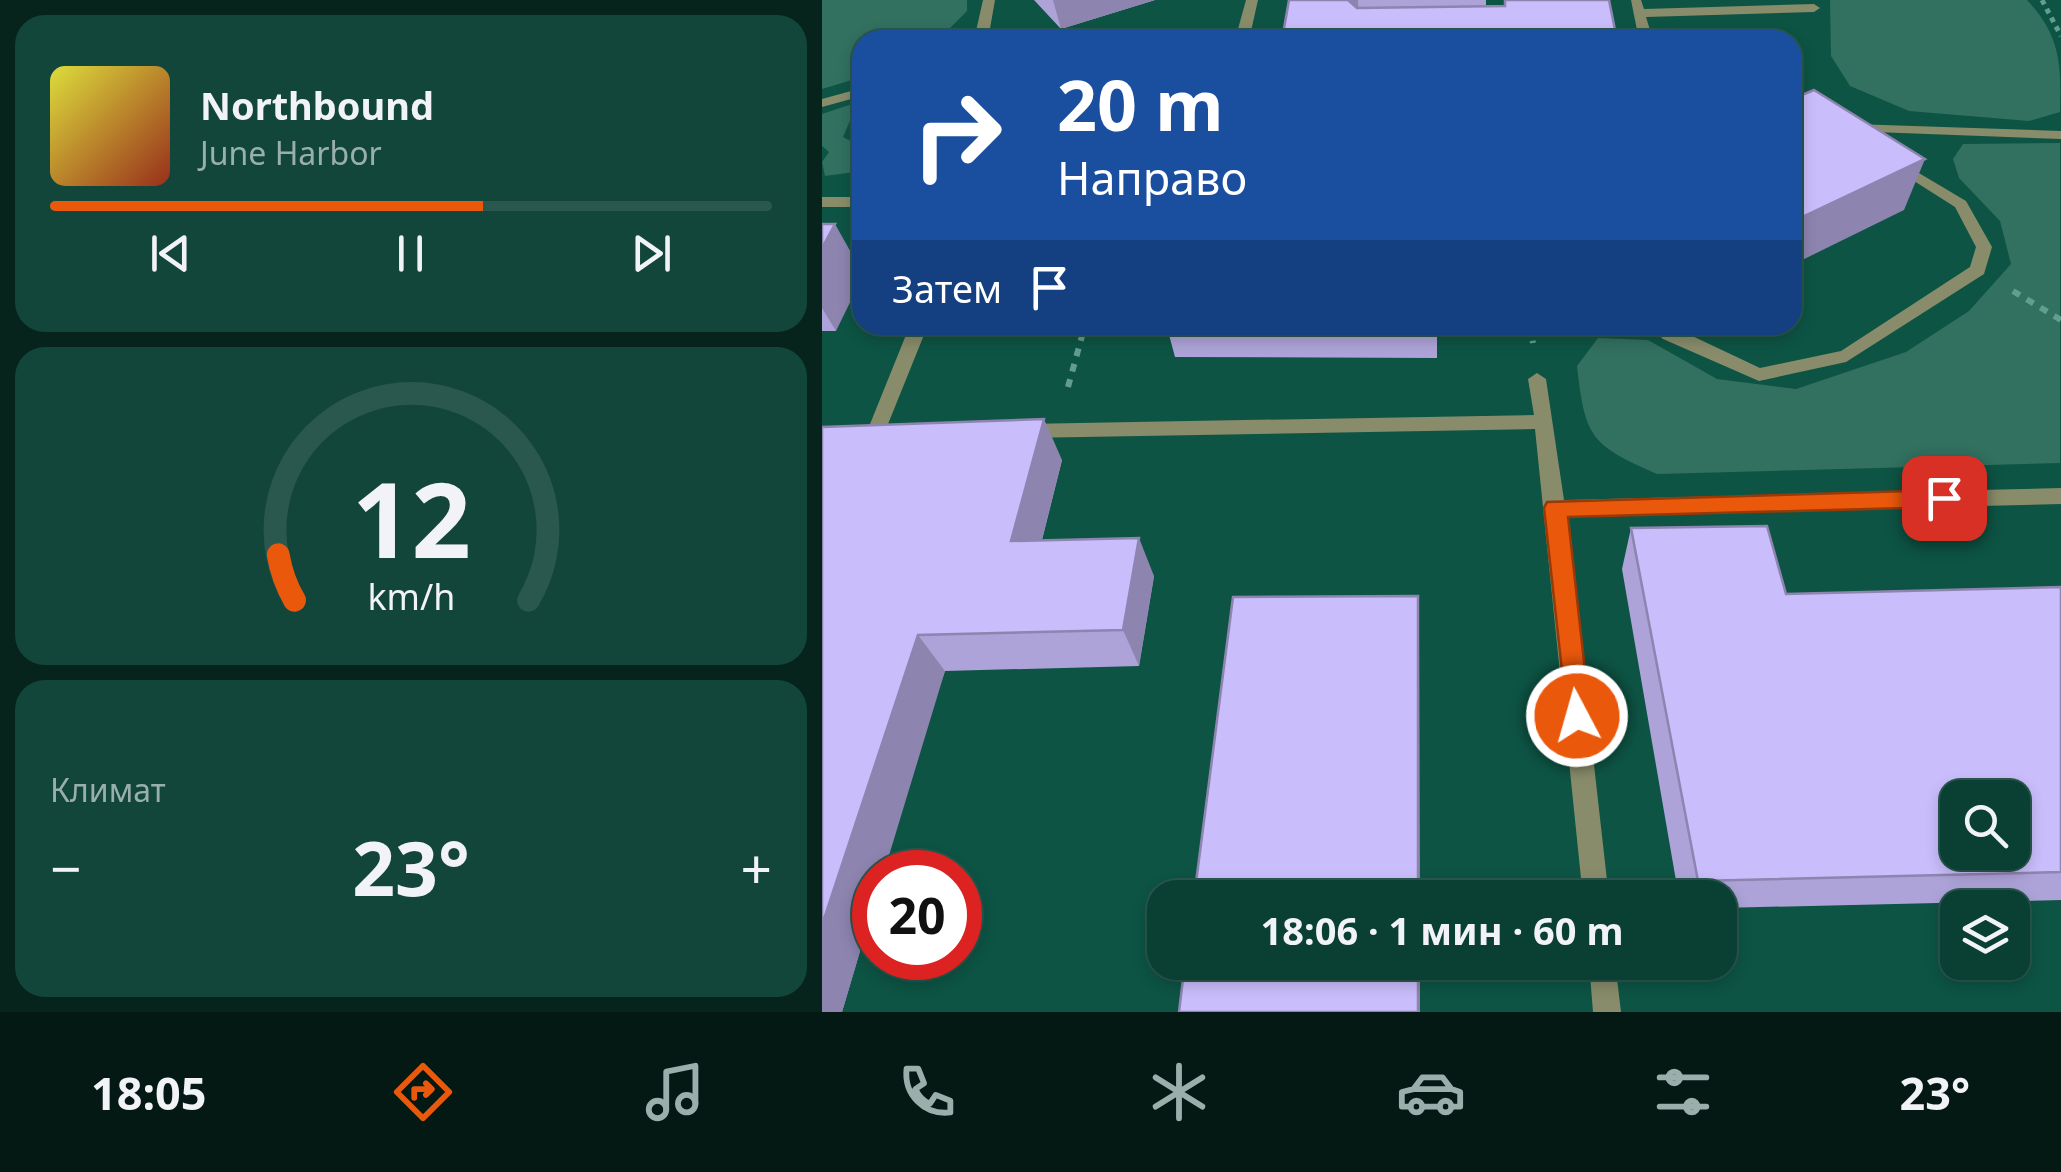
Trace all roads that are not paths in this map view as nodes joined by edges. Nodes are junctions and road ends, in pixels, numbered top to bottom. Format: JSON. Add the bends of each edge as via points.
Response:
{"nodes":[{"id":1,"x":989,"y":0,"type":"edge"},
{"id":2,"x":1252,"y":0,"type":"edge"},
{"id":3,"x":1638,"y":7,"type":"edge"},
{"id":4,"x":1814,"y":8,"type":"dead end"},
{"id":5,"x":983,"y":30,"type":"edge"},
{"id":6,"x":1244,"y":30,"type":"edge"},
{"id":7,"x":852,"y":95,"type":"edge"},
{"id":8,"x":822,"y":103,"type":"edge"},
{"id":9,"x":2060,"y":135,"type":"edge"},
{"id":10,"x":822,"y":202,"type":"edge"},
{"id":11,"x":852,"y":202,"type":"edge"},
{"id":12,"x":915,"y":335,"type":"edge"},
{"id":13,"x":1669,"y":335,"type":"edge"},
{"id":14,"x":1538,"y":379,"type":"dead end"},
{"id":15,"x":1544,"y":422,"type":"junction"},
{"id":16,"x":1002,"y":432,"type":"edge"},
{"id":17,"x":875,"y":434,"type":"edge"},
{"id":18,"x":2060,"y":496,"type":"edge"},
{"id":19,"x":1555,"y":508,"type":"junction"},
{"id":20,"x":1594,"y":880,"type":"edge"},
{"id":21,"x":1604,"y":980,"type":"edge"},
{"id":22,"x":1608,"y":1012,"type":"edge"}],
"edges":[{"from":1,"to":5,"type":"lane"},
{"from":2,"to":6,"type":"lane"},
{"from":3,"to":4,"type":"lane"},
{"from":7,"to":8,"type":"lane"},
{"from":9,"to":13,"type":"lane","via":[[1840,128],[1961,204],[1984,246],[1978,270],[1846,356],[1759,375]]},
{"from":10,"to":11,"type":"lane"},
{"from":12,"to":17,"type":"lane"},
{"from":14,"to":15,"type":"lane"},
{"from":15,"to":16,"type":"lane"},
{"from":15,"to":19,"type":"lane"},
{"from":18,"to":19,"type":"lane"},
{"from":19,"to":20,"type":"lane"},
{"from":21,"to":22,"type":"lane"}]}
